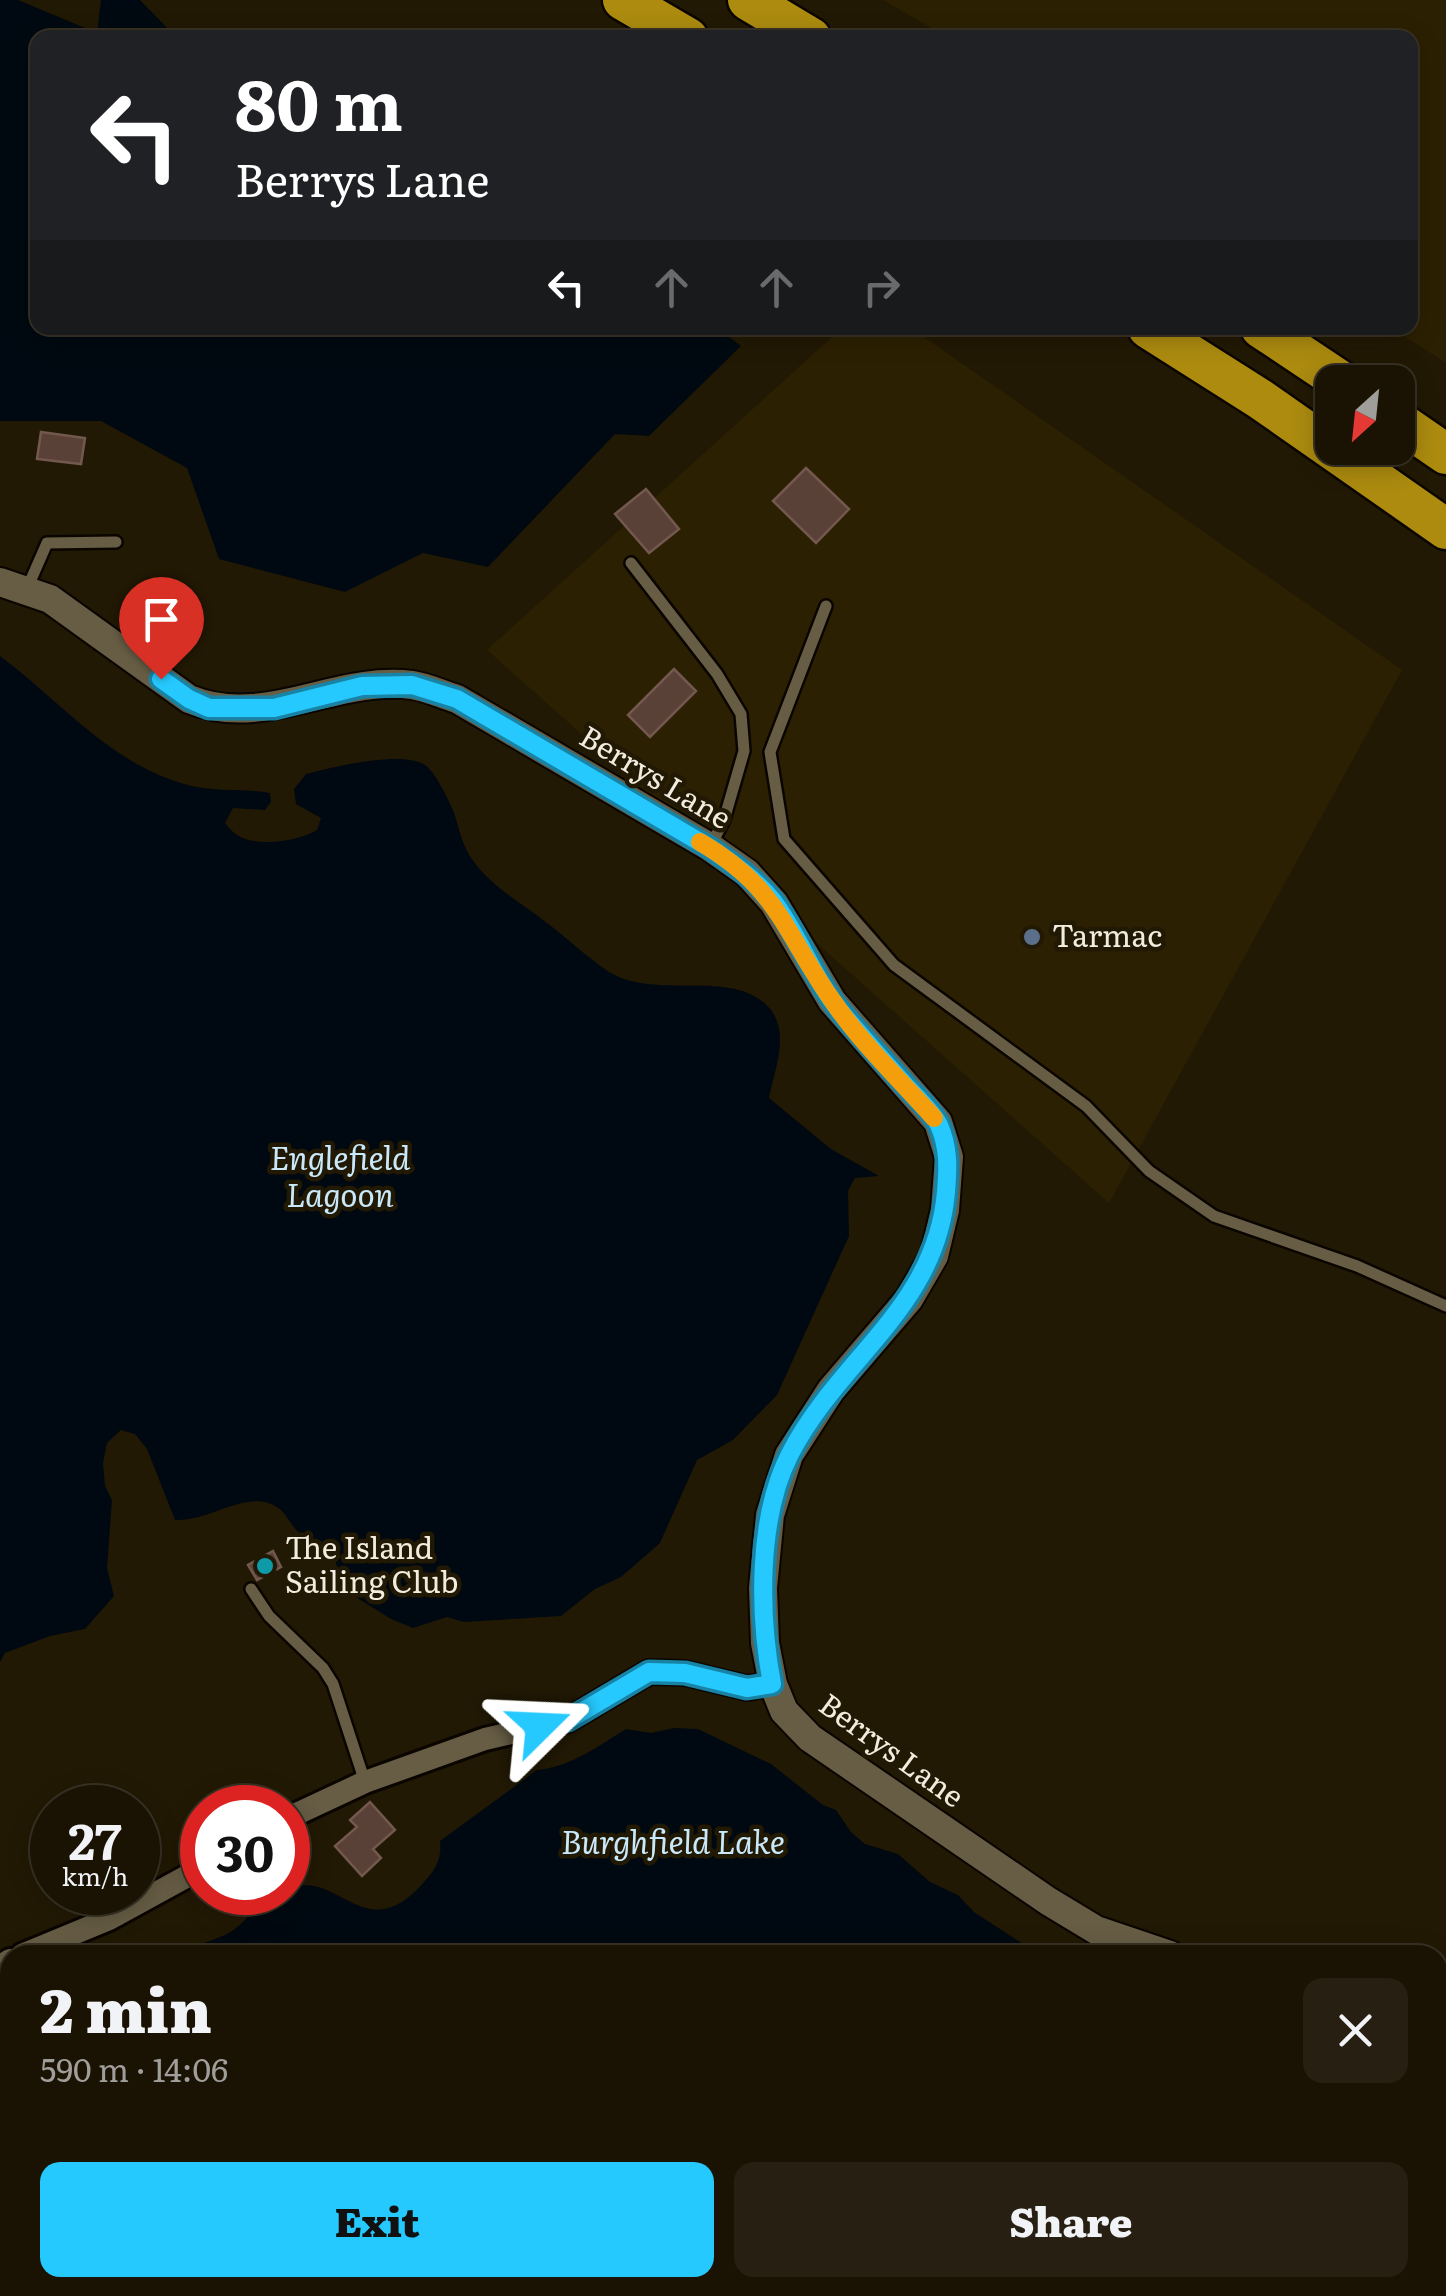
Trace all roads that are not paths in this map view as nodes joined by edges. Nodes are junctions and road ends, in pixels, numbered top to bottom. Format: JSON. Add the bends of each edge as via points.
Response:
{"nodes":[{"id":1,"x":624,"y":0,"type":"edge"},
{"id":2,"x":748,"y":0,"type":"edge"},
{"id":3,"x":675,"y":30,"type":"edge"},
{"id":4,"x":797,"y":30,"type":"edge"},
{"id":5,"x":1159,"y":335,"type":"edge"},
{"id":6,"x":1271,"y":335,"type":"edge"},
{"id":7,"x":1316,"y":365,"type":"edge"},
{"id":8,"x":1415,"y":432,"type":"edge"},
{"id":9,"x":1446,"y":454,"type":"edge"},
{"id":10,"x":1446,"y":529,"type":"edge"},
{"id":11,"x":116,"y":542,"type":"dead end"},
{"id":12,"x":630,"y":563,"type":"dead end"},
{"id":13,"x":13,"y":587,"type":"edge"},
{"id":14,"x":826,"y":606,"type":"dead end"},
{"id":15,"x":710,"y":848,"type":"junction"},
{"id":16,"x":1446,"y":1306,"type":"edge"},
{"id":17,"x":251,"y":1588,"type":"dead end"},
{"id":18,"x":772,"y":1684,"type":"junction"},
{"id":19,"x":365,"y":1782,"type":"junction"},
{"id":20,"x":310,"y":1808,"type":"edge"},
{"id":21,"x":180,"y":1880,"type":"edge"},
{"id":22,"x":46,"y":1945,"type":"edge"},
{"id":23,"x":1140,"y":1945,"type":"edge"}],
"edges":[{"from":1,"to":3,"type":"highway"},
{"from":2,"to":4,"type":"highway"},
{"from":5,"to":10,"type":"highway"},
{"from":6,"to":7,"type":"highway"},
{"from":8,"to":9,"type":"highway"},
{"from":11,"to":13,"type":"lane","via":[[48,543]]},
{"from":12,"to":15,"type":"lane","via":[[741,714],[744,752]]},
{"from":13,"to":15,"type":"street","name":"Berrys Lane","via":[[50,599],[209,708],[274,708],[362,686],[412,685],[457,699]]},
{"from":14,"to":16,"type":"lane","via":[[770,752],[784,839],[894,965],[1086,1106],[1149,1170],[1214,1216],[1357,1266]]},
{"from":15,"to":18,"type":"street","name":"Berrys Lane","via":[[747,873],[774,903],[832,1001],[938,1122],[949,1157],[934,1256],[909,1299],[831,1390],[789,1455],[770,1516],[763,1588]]},
{"from":17,"to":19,"type":"lane","via":[[268,1616],[333,1684]]},
{"from":18,"to":19,"type":"street","via":[[747,1688],[649,1672],[568,1720],[485,1739]]},
{"from":18,"to":23,"type":"street","name":"Berrys Lane","via":[[784,1712],[810,1738],[1048,1901],[1096,1930]]},
{"from":19,"to":20,"type":"street"},
{"from":21,"to":22,"type":"street"}]}
